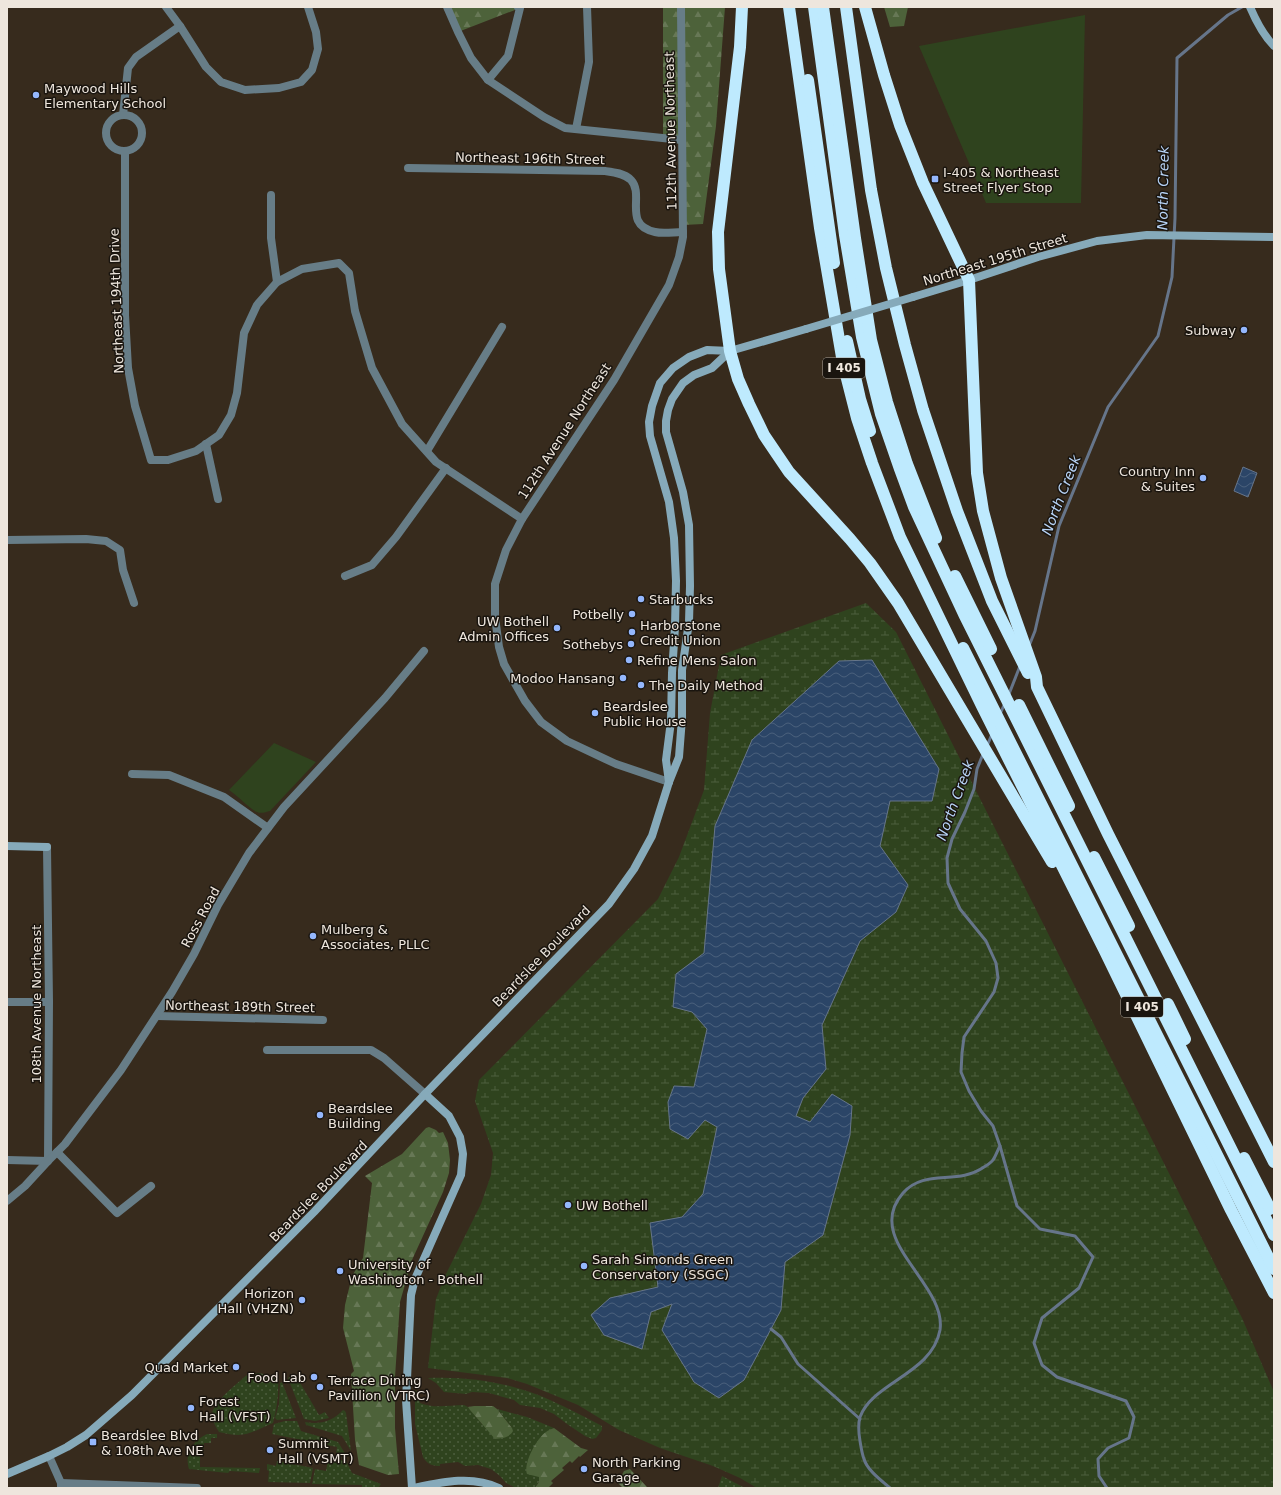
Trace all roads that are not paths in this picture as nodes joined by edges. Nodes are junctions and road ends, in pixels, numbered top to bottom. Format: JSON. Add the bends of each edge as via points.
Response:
{"nodes":[{"id":1,"x":166,"y":7,"type":"edge"},
{"id":2,"x":308,"y":7,"type":"edge"},
{"id":3,"x":447,"y":7,"type":"edge"},
{"id":4,"x":518,"y":7,"type":"edge"},
{"id":5,"x":587,"y":7,"type":"edge"},
{"id":6,"x":681,"y":7,"type":"edge"},
{"id":7,"x":742,"y":7,"type":"edge"},
{"id":8,"x":789,"y":7,"type":"edge"},
{"id":9,"x":797,"y":7,"type":"edge"},
{"id":10,"x":814,"y":7,"type":"edge"},
{"id":11,"x":823,"y":7,"type":"edge"},
{"id":12,"x":846,"y":7,"type":"edge"},
{"id":13,"x":865,"y":7,"type":"edge"},
{"id":14,"x":1251,"y":10,"type":"edge"},
{"id":15,"x":180,"y":26,"type":"junction"},
{"id":16,"x":1274,"y":46,"type":"edge"},
{"id":17,"x":488,"y":80,"type":"junction"},
{"id":18,"x":123,"y":115,"type":"junction"},
{"id":19,"x":576,"y":129,"type":"junction"},
{"id":20,"x":682,"y":140,"type":"junction"},
{"id":21,"x":125,"y":151,"type":"junction"},
{"id":22,"x":408,"y":168,"type":"dead end"},
{"id":23,"x":270,"y":195,"type":"dead end"},
{"id":24,"x":683,"y":232,"type":"junction"},
{"id":25,"x":1274,"y":237,"type":"edge"},
{"id":26,"x":969,"y":280,"type":"junction"},
{"id":27,"x":277,"y":282,"type":"junction"},
{"id":28,"x":502,"y":327,"type":"dead end"},
{"id":29,"x":730,"y":351,"type":"junction"},
{"id":30,"x":652,"y":406,"type":"joint"},
{"id":31,"x":668,"y":410,"type":"joint"},
{"id":32,"x":206,"y":444,"type":"junction"},
{"id":33,"x":427,"y":451,"type":"junction"},
{"id":34,"x":446,"y":468,"type":"junction"},
{"id":35,"x":218,"y":499,"type":"dead end"},
{"id":36,"x":522,"y":519,"type":"junction"},
{"id":37,"x":7,"y":540,"type":"edge"},
{"id":38,"x":345,"y":576,"type":"dead end"},
{"id":39,"x":134,"y":603,"type":"dead end"},
{"id":40,"x":424,"y":651,"type":"dead end"},
{"id":41,"x":997,"y":670,"type":"junction"},
{"id":42,"x":1035,"y":683,"type":"junction"},
{"id":43,"x":1020,"y":717,"type":"junction"},
{"id":44,"x":1009,"y":749,"type":"junction"},
{"id":45,"x":132,"y":774,"type":"dead end"},
{"id":46,"x":669,"y":782,"type":"junction"},
{"id":47,"x":268,"y":828,"type":"junction"},
{"id":48,"x":7,"y":846,"type":"edge"},
{"id":49,"x":47,"y":847,"type":"joint"},
{"id":50,"x":1104,"y":949,"type":"junction"},
{"id":51,"x":7,"y":1002,"type":"edge"},
{"id":52,"x":49,"y":1002,"type":"junction"},
{"id":53,"x":157,"y":1016,"type":"junction"},
{"id":54,"x":323,"y":1020,"type":"dead end"},
{"id":55,"x":268,"y":1050,"type":"dead end"},
{"id":56,"x":426,"y":1094,"type":"junction"},
{"id":57,"x":57,"y":1152,"type":"junction"},
{"id":58,"x":7,"y":1160,"type":"edge"},
{"id":59,"x":48,"y":1160,"type":"junction"},
{"id":60,"x":1274,"y":1162,"type":"edge"},
{"id":61,"x":150,"y":1186,"type":"dead end"},
{"id":62,"x":7,"y":1201,"type":"edge"},
{"id":63,"x":1274,"y":1217,"type":"edge"},
{"id":64,"x":1274,"y":1235,"type":"edge"},
{"id":65,"x":1274,"y":1270,"type":"edge"},
{"id":66,"x":1274,"y":1292,"type":"edge"},
{"id":67,"x":49,"y":1456,"type":"junction"},
{"id":68,"x":7,"y":1474,"type":"edge"},
{"id":69,"x":61,"y":1486,"type":"edge"},
{"id":70,"x":197,"y":1488,"type":"edge"},
{"id":71,"x":413,"y":1488,"type":"edge"},
{"id":72,"x":499,"y":1488,"type":"edge"}],
"edges":[{"from":1,"to":15,"type":"street"},
{"from":2,"to":15,"type":"street","via":[[318,49],[312,70],[301,82],[279,88],[245,90],[221,82],[206,67]]},
{"from":3,"to":17,"type":"street","via":[[471,58]]},
{"from":4,"to":17,"type":"street","via":[[520,8],[508,56]]},
{"from":5,"to":19,"type":"street","via":[[589,62]]},
{"from":6,"to":20,"type":"street","name":"112th Avenue Northeast"},
{"from":7,"to":29,"type":"highway","via":[[740,46],[718,232],[718,269]]},
{"from":8,"to":44,"type":"highway","number":"I 405","via":[[822,243],[843,364],[857,418],[900,536],[982,706]]},
{"from":9,"to":44,"type":"highway","number":"I 405","via":[[838,294],[860,399],[874,448],[909,536],[986,694]]},
{"from":10,"to":41,"type":"highway","number":"I 405","via":[[854,290],[862,337],[881,414],[914,508],[938,560]]},
{"from":11,"to":41,"type":"highway","number":"I 405","via":[[871,340],[887,402],[907,464],[940,547]]},
{"from":12,"to":42,"type":"highway","via":[[871,190],[886,268],[923,410],[957,511],[992,601]]},
{"from":13,"to":26,"type":"highway","via":[[900,125],[923,183]]},
{"from":14,"to":16,"type":"main road","via":[[1257,24]]},
{"from":15,"to":18,"type":"street","via":[[136,57],[128,68]]},
{"from":17,"to":19,"type":"street","via":[[544,117],[565,128]]},
{"from":18,"to":21,"type":"street","via":[[110,122],[106,136],[111,145]]},
{"from":18,"to":21,"type":"street","via":[[137,120],[142,134],[138,144]]},
{"from":19,"to":20,"type":"street"},
{"from":20,"to":24,"type":"street","name":"112th Avenue Northeast"},
{"from":21,"to":32,"type":"street","name":"Northeast 194th Drive","via":[[125,316],[128,368],[135,406],[151,460],[168,460],[196,451]]},
{"from":22,"to":24,"type":"street","name":"Northeast 196th Street","via":[[618,173],[632,180],[638,222],[655,232]]},
{"from":23,"to":27,"type":"street"},
{"from":24,"to":36,"type":"street","name":"112th Avenue Northeast","via":[[679,257],[669,285],[614,380]]},
{"from":25,"to":26,"type":"main road","name":"Northeast 195th Street","via":[[1141,236],[1083,244]]},
{"from":26,"to":29,"type":"main road","name":"Northeast 195th Street","bridge":true},
{"from":26,"to":42,"type":"highway","via":[[977,473],[983,512]]},
{"from":27,"to":32,"type":"street","name":"Northeast 194th Drive","via":[[257,305],[244,333],[237,393],[231,416],[219,435]]},
{"from":27,"to":33,"type":"street","name":"Northeast 194th Drive","via":[[302,269],[339,263],[349,273],[355,310],[372,368],[402,424]]},
{"from":28,"to":33,"type":"street"},
{"from":29,"to":30,"type":"main road","name":"Northeast 195th Street","via":[[707,350],[688,357],[673,368],[660,383]]},
{"from":29,"to":31,"type":"main road","name":"Northeast 195th Street","via":[[712,368],[694,375],[683,383]]},
{"from":29,"to":50,"type":"highway","via":[[738,379],[764,435],[789,472],[870,563],[898,603]]},
{"from":30,"to":46,"type":"main road","name":"Beardslee Boulevard","via":[[650,436],[669,502],[676,581],[671,721],[666,760]]},
{"from":31,"to":46,"type":"main road","name":"Beardslee Boulevard","via":[[666,432],[683,492],[689,525],[690,580],[682,670],[679,757]]},
{"from":32,"to":35,"type":"street"},
{"from":33,"to":34,"type":"street","name":"Northeast 194th Drive","via":[[436,462]]},
{"from":34,"to":36,"type":"street","name":"Northeast 194th Drive"},
{"from":34,"to":38,"type":"street","via":[[396,537],[372,565]]},
{"from":36,"to":46,"type":"street","name":"112th Avenue Northeast","via":[[506,550],[495,584],[495,617],[499,647],[504,664],[516,686],[541,722],[566,741],[616,764]]},
{"from":37,"to":39,"type":"street","via":[[106,541],[120,550],[123,570]]},
{"from":40,"to":47,"type":"street","name":"Ross Road"},
{"from":41,"to":43,"type":"highway","number":"I 405"},
{"from":42,"to":60,"type":"highway","via":[[1108,834]]},
{"from":43,"to":63,"type":"highway","number":"I 405"},
{"from":43,"to":64,"type":"highway","number":"I 405"},
{"from":44,"to":50,"type":"highway","number":"I 405"},
{"from":44,"to":65,"type":"highway","number":"I 405"},
{"from":45,"to":47,"type":"street","via":[[169,775],[224,796]]},
{"from":46,"to":56,"type":"main road","name":"Beardslee Boulevard","via":[[652,836],[631,874],[609,904]]},
{"from":47,"to":53,"type":"street","name":"Ross Road","via":[[245,859]]},
{"from":48,"to":49,"type":"main road"},
{"from":49,"to":52,"type":"street","name":"108th Avenue Northeast"},
{"from":50,"to":66,"type":"highway","number":"I 405","via":[[1231,1210]]},
{"from":51,"to":52,"type":"street"},
{"from":52,"to":59,"type":"street","name":"108th Avenue Northeast"},
{"from":53,"to":54,"type":"street","name":"Northeast 189th Street"},
{"from":53,"to":57,"type":"street","name":"Ross Road","via":[[121,1070]]},
{"from":55,"to":56,"type":"street","via":[[371,1050]]},
{"from":56,"to":67,"type":"main road","name":"Beardslee Boulevard","via":[[319,1207],[132,1395],[86,1435]]},
{"from":56,"to":71,"type":"main road","via":[[449,1116],[460,1137],[463,1154],[461,1175],[415,1279],[411,1295],[406,1400]]},
{"from":57,"to":59,"type":"street","name":"Ross Road"},
{"from":57,"to":61,"type":"street","via":[[117,1213]]},
{"from":58,"to":59,"type":"street"},
{"from":59,"to":62,"type":"street","name":"Ross Road"},
{"from":67,"to":68,"type":"main road","name":"Beardslee Boulevard"},
{"from":67,"to":69,"type":"street"},
{"from":69,"to":70,"type":"street"},
{"from":71,"to":72,"type":"main road","via":[[468,1480],[484,1482]]}]}
